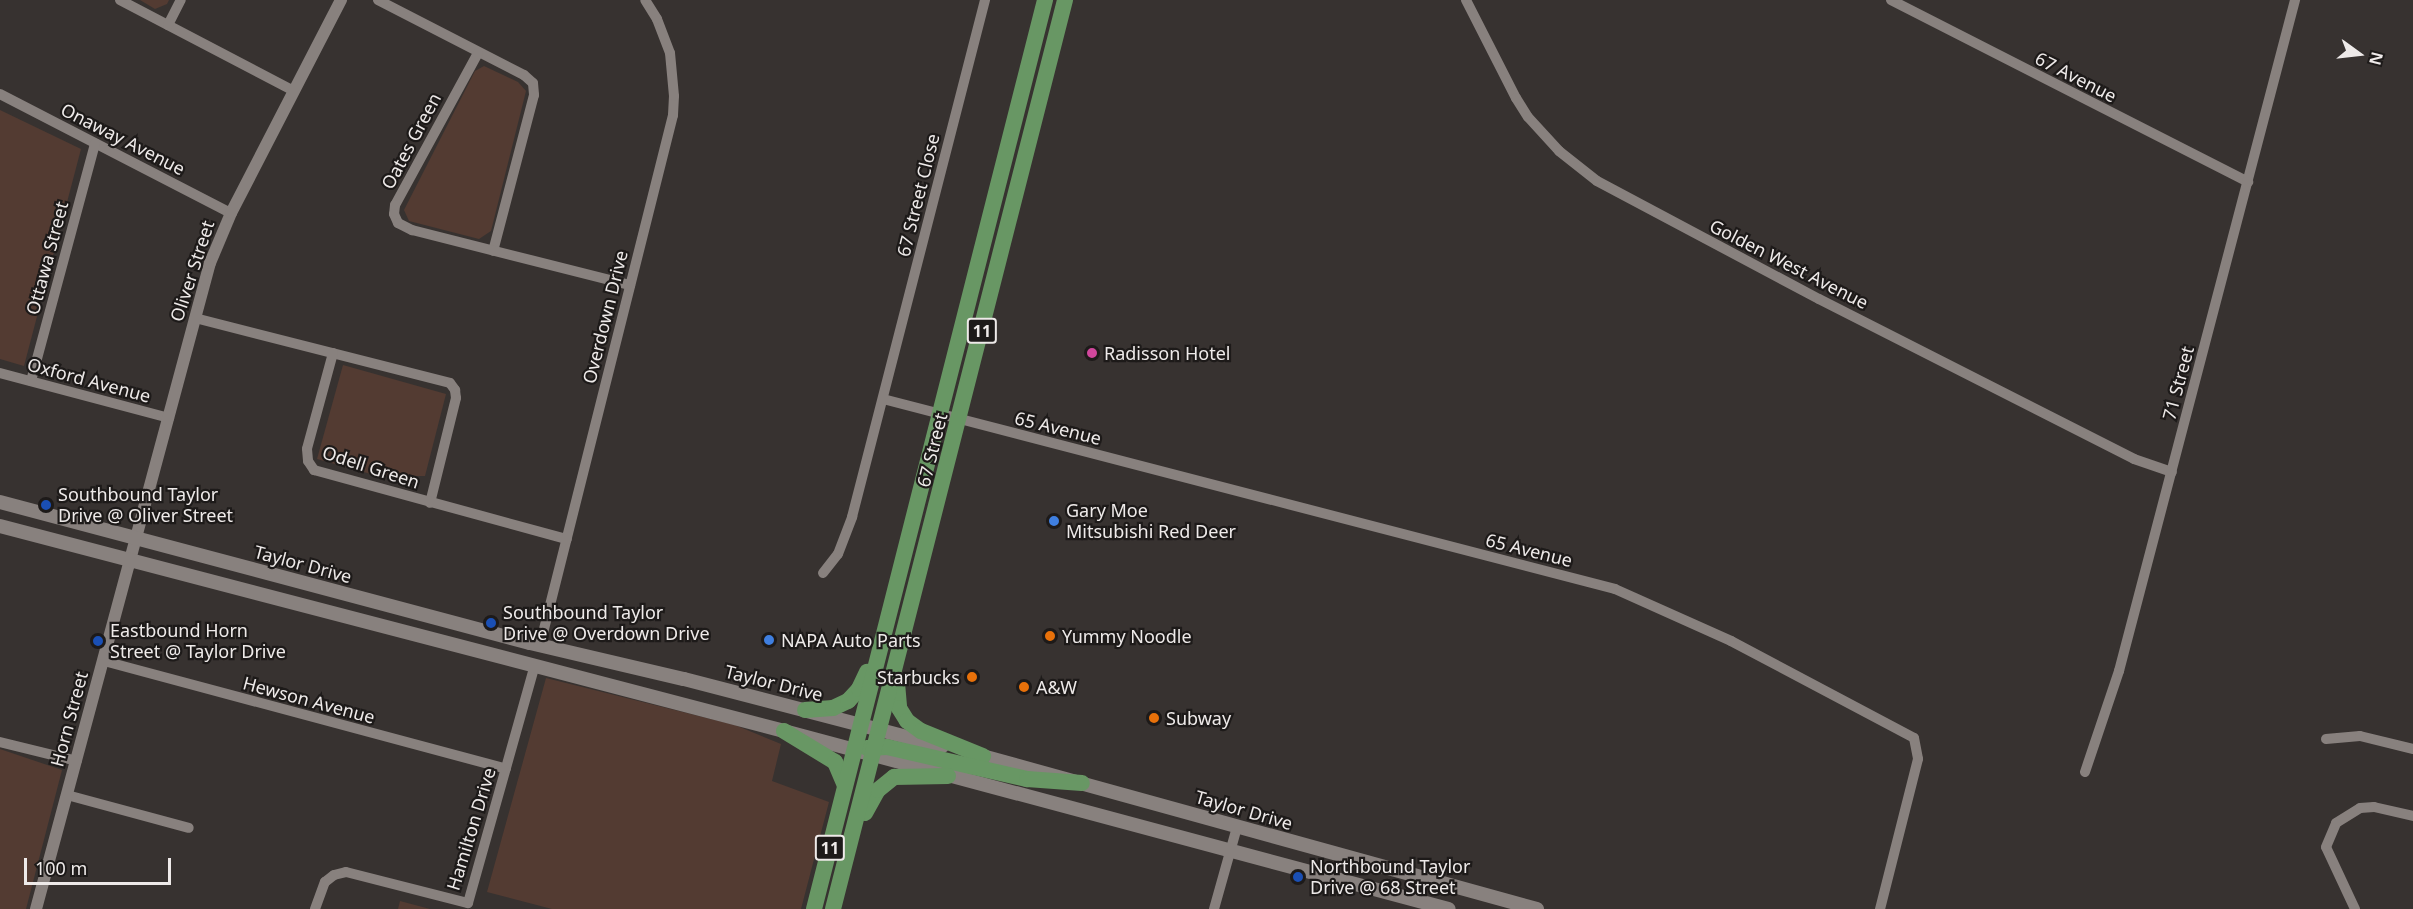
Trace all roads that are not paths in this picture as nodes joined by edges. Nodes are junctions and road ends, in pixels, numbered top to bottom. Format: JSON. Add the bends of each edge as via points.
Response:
{"nodes":[{"id":1,"x":120,"y":0,"type":"edge"},
{"id":2,"x":181,"y":0,"type":"edge"},
{"id":3,"x":341,"y":0,"type":"edge"},
{"id":4,"x":378,"y":0,"type":"edge"},
{"id":5,"x":645,"y":0,"type":"edge"},
{"id":6,"x":985,"y":0,"type":"edge"},
{"id":7,"x":1045,"y":0,"type":"edge"},
{"id":8,"x":1065,"y":0,"type":"edge"},
{"id":9,"x":1466,"y":0,"type":"edge"},
{"id":10,"x":1891,"y":0,"type":"edge"},
{"id":11,"x":2295,"y":0,"type":"edge"},
{"id":12,"x":168,"y":25,"type":"junction"},
{"id":13,"x":477,"y":53,"type":"junction"},
{"id":14,"x":294,"y":91,"type":"junction"},
{"id":15,"x":0,"y":94,"type":"edge"},
{"id":16,"x":95,"y":143,"type":"junction"},
{"id":17,"x":2248,"y":182,"type":"junction"},
{"id":18,"x":231,"y":213,"type":"junction"},
{"id":19,"x":493,"y":251,"type":"junction"},
{"id":20,"x":630,"y":285,"type":"junction"},
{"id":21,"x":195,"y":318,"type":"junction"},
{"id":22,"x":333,"y":353,"type":"junction"},
{"id":23,"x":0,"y":373,"type":"edge"},
{"id":24,"x":31,"y":381,"type":"junction"},
{"id":25,"x":883,"y":399,"type":"junction"},
{"id":26,"x":940,"y":414,"type":"junction"},
{"id":27,"x":169,"y":418,"type":"junction"},
{"id":28,"x":960,"y":420,"type":"junction"},
{"id":29,"x":2172,"y":472,"type":"junction"},
{"id":30,"x":0,"y":502,"type":"edge"},
{"id":31,"x":430,"y":503,"type":"junction"},
{"id":32,"x":0,"y":526,"type":"edge"},
{"id":33,"x":136,"y":538,"type":"junction"},
{"id":34,"x":567,"y":539,"type":"junction"},
{"id":35,"x":130,"y":561,"type":"junction"},
{"id":36,"x":823,"y":573,"type":"dead end"},
{"id":37,"x":884,"y":633,"type":"junction"},
{"id":38,"x":540,"y":645,"type":"junction"},
{"id":39,"x":104,"y":661,"type":"junction"},
{"id":40,"x":897,"y":662,"type":"junction"},
{"id":41,"x":535,"y":665,"type":"junction"},
{"id":42,"x":805,"y":710,"type":"junction"},
{"id":43,"x":861,"y":724,"type":"junction"},
{"id":44,"x":880,"y":729,"type":"junction"},
{"id":45,"x":784,"y":731,"type":"junction"},
{"id":46,"x":2326,"y":739,"type":"dead end"},
{"id":47,"x":0,"y":742,"type":"edge"},
{"id":48,"x":2413,"y":749,"type":"edge"},
{"id":49,"x":854,"y":751,"type":"junction"},
{"id":50,"x":874,"y":751,"type":"junction"},
{"id":51,"x":983,"y":756,"type":"junction"},
{"id":52,"x":76,"y":761,"type":"junction"},
{"id":53,"x":506,"y":769,"type":"junction"},
{"id":54,"x":2085,"y":772,"type":"dead end"},
{"id":55,"x":948,"y":776,"type":"junction"},
{"id":56,"x":1082,"y":783,"type":"junction"},
{"id":57,"x":846,"y":787,"type":"junction"},
{"id":58,"x":67,"y":795,"type":"junction"},
{"id":59,"x":2413,"y":816,"type":"edge"},
{"id":60,"x":1237,"y":827,"type":"junction"},
{"id":61,"x":189,"y":828,"type":"dead end"},
{"id":62,"x":852,"y":838,"type":"junction"},
{"id":63,"x":1230,"y":851,"type":"junction"},
{"id":64,"x":36,"y":909,"type":"edge"},
{"id":65,"x":315,"y":909,"type":"edge"},
{"id":66,"x":814,"y":909,"type":"edge"},
{"id":67,"x":833,"y":909,"type":"edge"},
{"id":68,"x":1214,"y":909,"type":"edge"},
{"id":69,"x":1449,"y":909,"type":"edge"},
{"id":70,"x":1537,"y":909,"type":"edge"},
{"id":71,"x":1880,"y":909,"type":"edge"},
{"id":72,"x":2355,"y":909,"type":"edge"}],
"edges":[{"from":1,"to":12,"type":"street"},
{"from":2,"to":12,"type":"street"},
{"from":3,"to":14,"type":"street","name":"Oliver Street"},
{"from":4,"to":13,"type":"street"},
{"from":5,"to":20,"type":"street","name":"Overdown Drive","via":[[667,42],[674,96],[669,137]]},
{"from":6,"to":25,"type":"street","name":"67 Street Close"},
{"from":7,"to":26,"type":"main road","name":"67 Street","number":"11"},
{"from":8,"to":28,"type":"main road","name":"67 Street","number":"11"},
{"from":9,"to":29,"type":"street","name":"Golden West Avenue","via":[[1528,117],[1558,151],[1596,181],[2134,459]]},
{"from":10,"to":17,"type":"street","name":"67 Avenue"},
{"from":11,"to":17,"type":"street","name":"71 Street"},
{"from":12,"to":14,"type":"street"},
{"from":13,"to":19,"type":"street","via":[[524,75],[534,86]]},
{"from":13,"to":19,"type":"street","name":"Oates Green","via":[[394,210],[398,223],[407,228]]},
{"from":14,"to":18,"type":"street","name":"Oliver Street"},
{"from":15,"to":16,"type":"street","name":"Onaway Avenue"},
{"from":16,"to":18,"type":"street","name":"Onaway Avenue"},
{"from":16,"to":24,"type":"street","name":"Ottawa Street"},
{"from":17,"to":29,"type":"street","name":"71 Street"},
{"from":18,"to":21,"type":"street","name":"Oliver Street","via":[[213,256]]},
{"from":19,"to":20,"type":"street","name":"Oates Green"},
{"from":20,"to":34,"type":"street","name":"Overdown Drive"},
{"from":21,"to":22,"type":"street","name":"Odell Green"},
{"from":21,"to":27,"type":"street","name":"Oliver Street"},
{"from":22,"to":31,"type":"street","name":"Odell Green","via":[[307,449],[310,465],[318,472]]},
{"from":22,"to":31,"type":"street","name":"Odell Green","via":[[453,386],[455,404]]},
{"from":23,"to":24,"type":"street","name":"Oxford Avenue"},
{"from":24,"to":27,"type":"street","name":"Oxford Avenue"},
{"from":25,"to":26,"type":"street"},
{"from":25,"to":36,"type":"street","name":"67 Street Close","via":[[845,538]]},
{"from":26,"to":28,"type":"street","name":"65 Avenue"},
{"from":26,"to":37,"type":"main road","name":"67 Street","number":"11"},
{"from":27,"to":33,"type":"street","name":"Oliver Street"},
{"from":28,"to":40,"type":"main road","name":"67 Street","number":"11"},
{"from":28,"to":71,"type":"street","name":"65 Avenue","via":[[1615,589],[1772,662],[1914,738],[1918,759]]},
{"from":29,"to":54,"type":"street","name":"71 Street","via":[[2119,671]]},
{"from":30,"to":33,"type":"main road","name":"Taylor Drive"},
{"from":31,"to":34,"type":"street","name":"Odell Green"},
{"from":32,"to":35,"type":"main road"},
{"from":33,"to":35,"type":"street","name":"Horn Street"},
{"from":33,"to":38,"type":"main road","name":"Taylor Drive"},
{"from":34,"to":38,"type":"street","name":"Overdown Drive"},
{"from":35,"to":39,"type":"street","name":"Horn Street"},
{"from":35,"to":41,"type":"main road"},
{"from":37,"to":42,"type":"main road","via":[[854,696],[833,708]]},
{"from":37,"to":43,"type":"main road","name":"67 Street","number":"11"},
{"from":38,"to":42,"type":"main road","name":"Taylor Drive"},
{"from":39,"to":52,"type":"street","name":"Horn Street"},
{"from":39,"to":53,"type":"street","name":"Hewson Avenue"},
{"from":40,"to":44,"type":"main road","name":"67 Street","number":"11"},
{"from":40,"to":51,"type":"main road","via":[[902,716],[921,731]]},
{"from":41,"to":45,"type":"main road"},
{"from":41,"to":53,"type":"street","name":"Hamilton Drive"},
{"from":42,"to":43,"type":"main road","name":"Taylor Drive"},
{"from":43,"to":44,"type":"main road","name":"Taylor Drive"},
{"from":43,"to":49,"type":"main road","name":"67 Street","number":"11"},
{"from":44,"to":50,"type":"main road","name":"67 Street","number":"11"},
{"from":44,"to":51,"type":"main road","name":"Taylor Drive"},
{"from":45,"to":49,"type":"main road"},
{"from":45,"to":57,"type":"main road","via":[[835,762]]},
{"from":46,"to":48,"type":"street","via":[[2360,736]]},
{"from":47,"to":52,"type":"street"},
{"from":49,"to":50,"type":"main road"},
{"from":49,"to":57,"type":"main road","name":"67 Street","number":"11"},
{"from":50,"to":55,"type":"main road"},
{"from":50,"to":56,"type":"main road","via":[[887,747],[1027,778]]},
{"from":50,"to":62,"type":"main road","name":"67 Street","number":"11"},
{"from":51,"to":56,"type":"main road","name":"Taylor Drive"},
{"from":52,"to":58,"type":"street","name":"Horn Street"},
{"from":53,"to":65,"type":"street","name":"Hamilton Drive","via":[[468,903],[346,872],[325,882]]},
{"from":55,"to":62,"type":"main road","via":[[894,777],[878,790]]},
{"from":55,"to":63,"type":"main road"},
{"from":56,"to":60,"type":"main road","name":"Taylor Drive"},
{"from":57,"to":66,"type":"main road","name":"67 Street","number":"11"},
{"from":58,"to":61,"type":"street"},
{"from":58,"to":64,"type":"street","name":"Horn Street"},
{"from":59,"to":72,"type":"street","via":[[2374,807],[2360,808],[2336,823],[2326,847]]},
{"from":60,"to":63,"type":"street"},
{"from":60,"to":70,"type":"main road","name":"Taylor Drive"},
{"from":62,"to":67,"type":"main road","name":"67 Street","number":"11"},
{"from":63,"to":68,"type":"street"},
{"from":63,"to":69,"type":"main road"}]}
